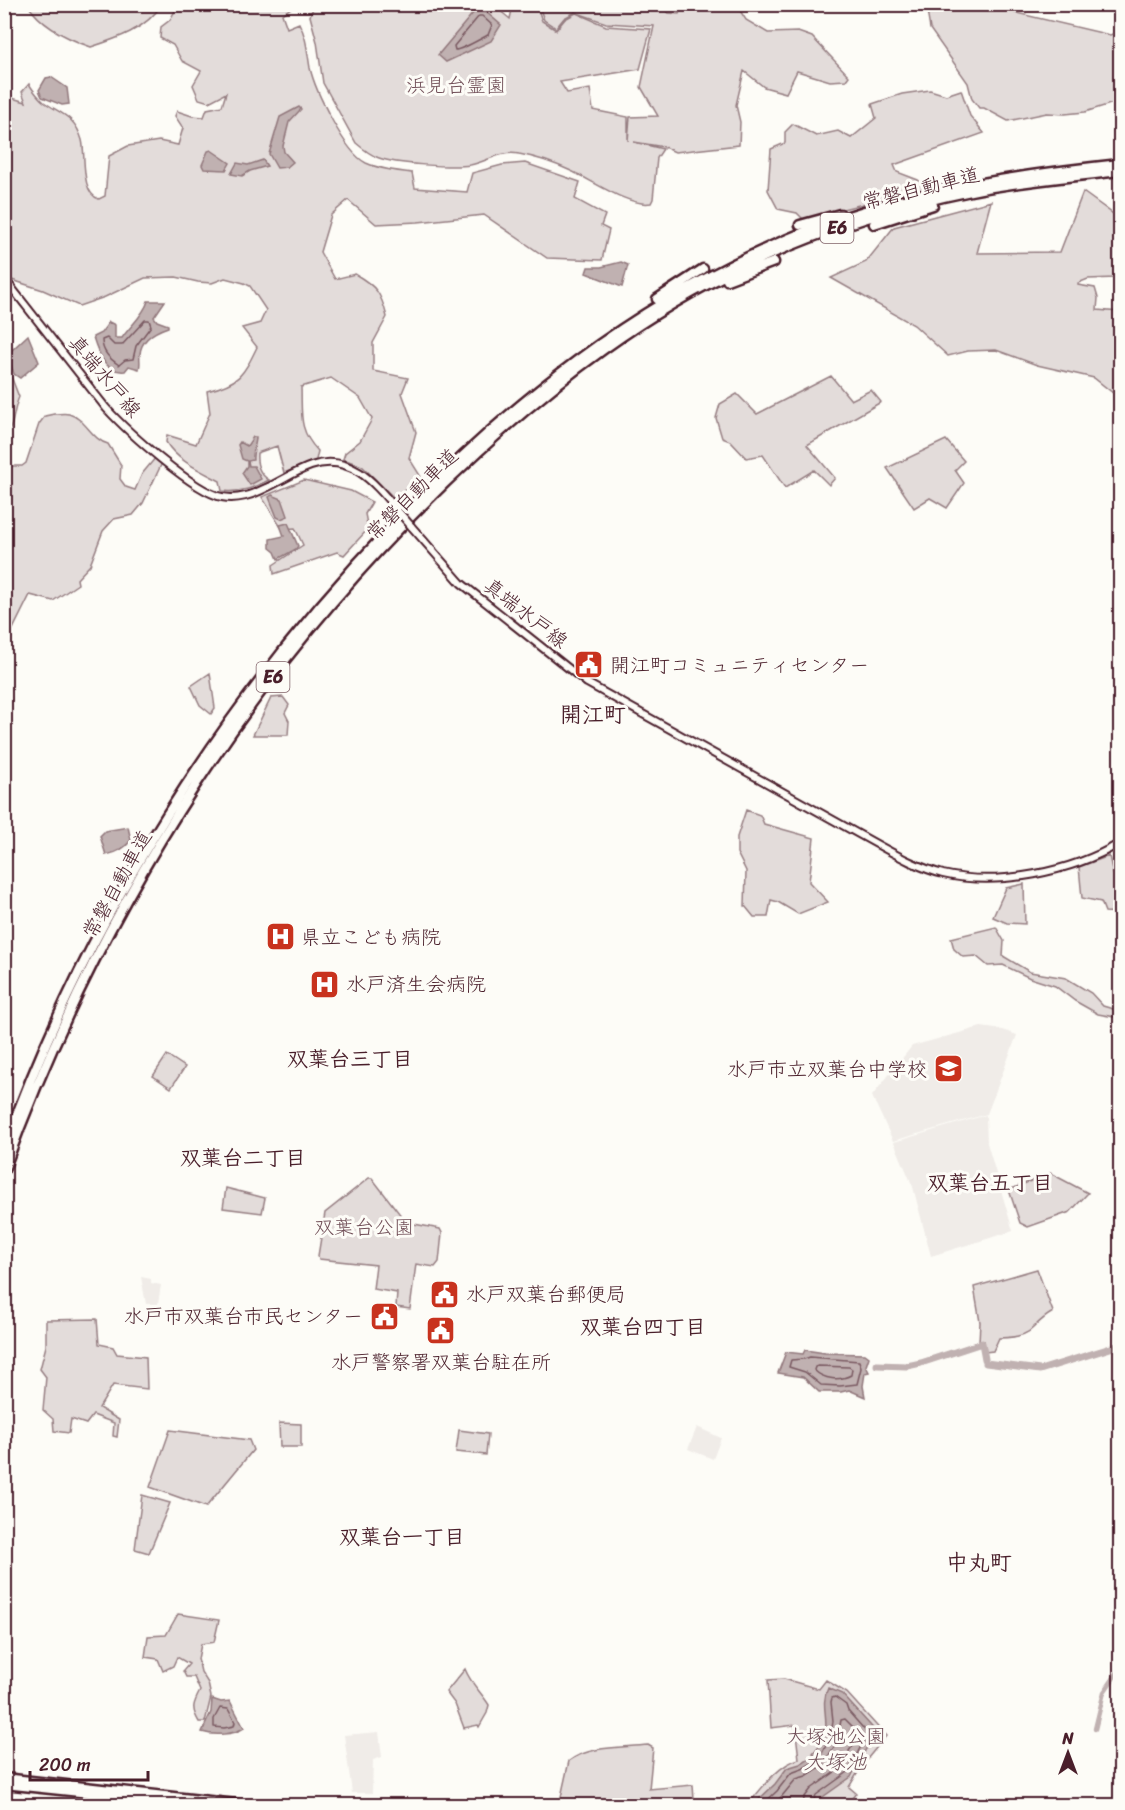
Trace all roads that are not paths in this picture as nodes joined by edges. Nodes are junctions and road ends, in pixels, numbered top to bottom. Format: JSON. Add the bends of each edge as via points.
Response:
{"nodes":[{"id":1,"x":1120,"y":164,"type":"edge"},
{"id":2,"x":1120,"y":171,"type":"edge"},
{"id":3,"x":999,"y":186,"type":"junction"},
{"id":4,"x":892,"y":202,"type":"junction"},
{"id":5,"x":874,"y":224,"type":"dead end"},
{"id":6,"x":800,"y":225,"type":"dead end"},
{"id":7,"x":774,"y":262,"type":"dead end"},
{"id":8,"x":703,"y":269,"type":"dead end"},
{"id":9,"x":4,"y":278,"type":"edge"},
{"id":10,"x":685,"y":297,"type":"junction"},
{"id":11,"x":624,"y":326,"type":"junction"},
{"id":12,"x":1120,"y":843,"type":"edge"},
{"id":13,"x":4,"y":1149,"type":"edge"},
{"id":14,"x":4,"y":1170,"type":"edge"},
{"id":15,"x":4,"y":1778,"type":"edge"},
{"id":16,"x":4,"y":1784,"type":"edge"},
{"id":17,"x":209,"y":1806,"type":"edge"},
{"id":18,"x":254,"y":1806,"type":"edge"}],
"edges":[{"from":1,"to":4,"type":"highway","name":"常磐自動車道","number":"E6","via":[[998,179]]},
{"from":2,"to":3,"type":"highway","name":"常磐自動車道","number":"E6"},
{"from":3,"to":5,"type":"highway"},
{"from":3,"to":10,"type":"highway","name":"常磐自動車道","number":"E6","via":[[854,221],[745,265]]},
{"from":4,"to":6,"type":"highway"},
{"from":4,"to":11,"type":"highway","name":"常磐自動車道","number":"E6","via":[[793,236],[742,259]]},
{"from":7,"to":10,"type":"highway"},
{"from":8,"to":11,"type":"highway"},
{"from":9,"to":12,"type":"main road","name":"真端水戸線","bridge":true,"via":[[106,408],[199,488],[222,498],[241,498],[312,466],[337,463],[352,467],[368,477],[459,581],[587,682],[919,866],[965,878],[1012,877],[1081,862]]},
{"from":10,"to":14,"type":"highway","name":"常磐自動車道","number":"E6","via":[[588,359],[454,474],[362,569],[275,674],[184,802],[109,930],[58,1035]]},
{"from":11,"to":13,"type":"highway","name":"常磐自動車道","number":"E6","via":[[544,385],[442,476],[332,591],[243,704],[178,798],[102,927],[52,1032]]},
{"from":15,"to":18,"type":"highway"},
{"from":16,"to":17,"type":"highway"}]}
